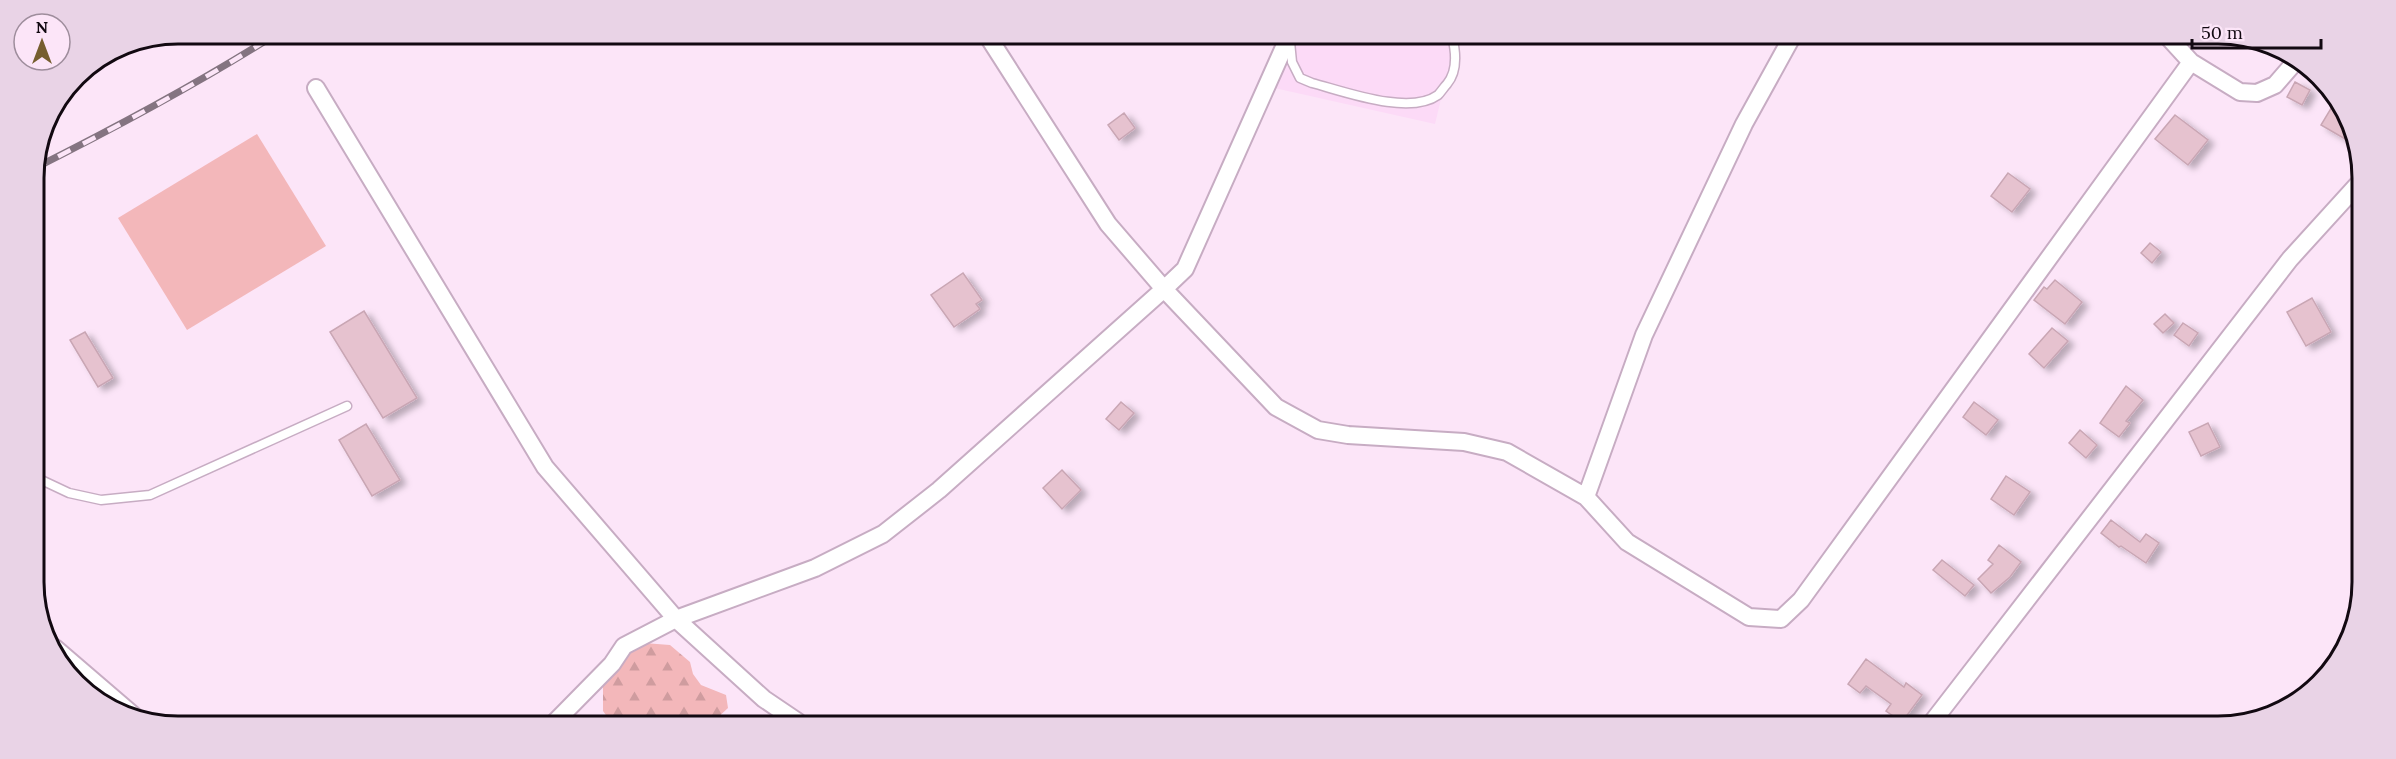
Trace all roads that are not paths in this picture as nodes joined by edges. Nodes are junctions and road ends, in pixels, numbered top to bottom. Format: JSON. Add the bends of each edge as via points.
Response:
{"nodes":[{"id":1,"x":993,"y":44,"type":"edge"},
{"id":2,"x":1285,"y":44,"type":"edge"},
{"id":3,"x":1290,"y":44,"type":"edge"},
{"id":4,"x":1454,"y":44,"type":"edge"},
{"id":5,"x":1788,"y":44,"type":"edge"},
{"id":6,"x":2174,"y":44,"type":"edge"},
{"id":7,"x":2191,"y":62,"type":"junction"},
{"id":8,"x":2292,"y":66,"type":"edge"},
{"id":9,"x":316,"y":88,"type":"dead end"},
{"id":10,"x":2352,"y":191,"type":"edge"},
{"id":11,"x":1164,"y":289,"type":"junction"},
{"id":12,"x":347,"y":406,"type":"dead end"},
{"id":13,"x":44,"y":481,"type":"edge"},
{"id":14,"x":1586,"y":497,"type":"junction"},
{"id":15,"x":676,"y":619,"type":"junction"},
{"id":16,"x":69,"y":660,"type":"edge"},
{"id":17,"x":118,"y":702,"type":"edge"},
{"id":18,"x":1938,"y":715,"type":"edge"},
{"id":19,"x":561,"y":716,"type":"edge"},
{"id":20,"x":789,"y":716,"type":"edge"}],
"edges":[{"from":1,"to":11,"type":"street","via":[[1108,224]]},
{"from":2,"to":11,"type":"street","via":[[1185,268]]},
{"from":3,"to":4,"type":"lane","via":[[1292,62],[1300,78],[1401,104],[1437,95],[1452,78]]},
{"from":5,"to":14,"type":"street","via":[[1744,124],[1644,335]]},
{"from":6,"to":7,"type":"street"},
{"from":7,"to":8,"type":"street","via":[[2240,92],[2257,93],[2275,86]]},
{"from":7,"to":14,"type":"street","via":[[1801,600],[1781,619],[1749,617],[1627,542]]},
{"from":9,"to":15,"type":"street","via":[[545,467]]},
{"from":10,"to":18,"type":"street","via":[[2290,259]]},
{"from":11,"to":14,"type":"street","via":[[1276,407],[1318,430],[1464,442],[1507,452]]},
{"from":11,"to":15,"type":"street","via":[[939,490],[883,534],[815,568]]},
{"from":12,"to":13,"type":"lane","via":[[150,495],[101,500],[69,493]]},
{"from":15,"to":19,"type":"street","via":[[624,646]]},
{"from":15,"to":20,"type":"street","via":[[764,699]]},
{"from":16,"to":17,"type":"street"}]}
